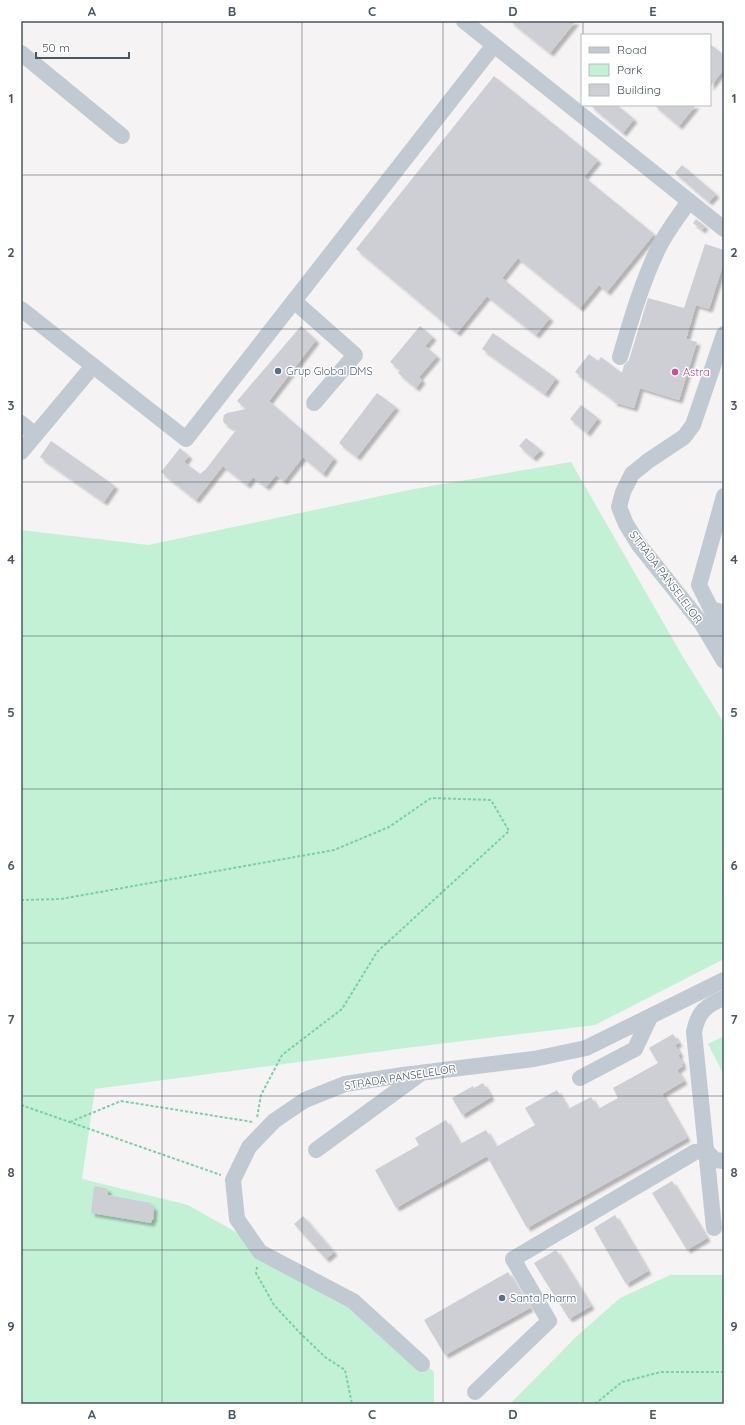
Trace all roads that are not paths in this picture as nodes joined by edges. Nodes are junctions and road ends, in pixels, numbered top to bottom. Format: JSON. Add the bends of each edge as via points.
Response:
{"nodes":[{"id":1,"x":467,"y":22,"type":"edge"},
{"id":2,"x":494,"y":45,"type":"junction"},
{"id":3,"x":21,"y":53,"type":"edge"},
{"id":4,"x":122,"y":136,"type":"dead end"},
{"id":5,"x":689,"y":201,"type":"junction"},
{"id":6,"x":724,"y":229,"type":"edge"},
{"id":7,"x":294,"y":301,"type":"junction"},
{"id":8,"x":21,"y":309,"type":"edge"},
{"id":9,"x":724,"y":334,"type":"edge"},
{"id":10,"x":620,"y":357,"type":"dead end"},
{"id":11,"x":93,"y":366,"type":"junction"},
{"id":12,"x":314,"y":403,"type":"dead end"},
{"id":13,"x":21,"y":423,"type":"edge"},
{"id":14,"x":35,"y":435,"type":"junction"},
{"id":15,"x":21,"y":452,"type":"edge"},
{"id":16,"x":724,"y":496,"type":"edge"},
{"id":17,"x":718,"y":611,"type":"edge"},
{"id":18,"x":724,"y":634,"type":"edge"},
{"id":19,"x":724,"y":661,"type":"edge"},
{"id":20,"x":724,"y":980,"type":"edge"},
{"id":21,"x":724,"y":998,"type":"edge"},
{"id":22,"x":650,"y":1017,"type":"junction"},
{"id":23,"x":421,"y":1073,"type":"junction"},
{"id":24,"x":580,"y":1078,"type":"dead end"},
{"id":25,"x":316,"y":1150,"type":"dead end"},
{"id":26,"x":706,"y":1151,"type":"junction"},
{"id":27,"x":724,"y":1161,"type":"edge"},
{"id":28,"x":714,"y":1228,"type":"dead end"},
{"id":29,"x":422,"y":1364,"type":"dead end"},
{"id":30,"x":475,"y":1392,"type":"dead end"}],
"edges":[{"from":1,"to":2,"type":"street"},
{"from":2,"to":5,"type":"street"},
{"from":2,"to":7,"type":"street"},
{"from":3,"to":4,"type":"street"},
{"from":5,"to":6,"type":"street"},
{"from":5,"to":10,"type":"street","via":[[651,265]]},
{"from":7,"to":11,"type":"street","via":[[186,439]]},
{"from":7,"to":12,"type":"street","via":[[355,355]]},
{"from":8,"to":11,"type":"street"},
{"from":9,"to":19,"type":"street","name":"STRADA PANSELELOR","via":[[693,425],[684,437],[632,474],[622,492],[619,507],[639,545],[702,624]]},
{"from":11,"to":14,"type":"street"},
{"from":13,"to":14,"type":"street"},
{"from":14,"to":15,"type":"street"},
{"from":16,"to":17,"type":"street","via":[[699,585]]},
{"from":17,"to":18,"type":"street"},
{"from":20,"to":22,"type":"street","name":"STRADA PANSELELOR"},
{"from":21,"to":26,"type":"street","via":[[706,1007],[700,1014],[694,1032]]},
{"from":22,"to":23,"type":"street","name":"STRADA PANSELELOR","via":[[586,1048],[534,1059]]},
{"from":22,"to":24,"type":"street","via":[[635,1049]]},
{"from":23,"to":25,"type":"street"},
{"from":23,"to":29,"type":"street","name":"STRADA PANSELELOR","via":[[344,1084],[305,1100],[274,1121],[249,1147],[233,1180],[237,1219],[260,1252],[353,1301]]},
{"from":26,"to":27,"type":"street","via":[[715,1160]]},
{"from":26,"to":28,"type":"street"},
{"from":26,"to":30,"type":"street","via":[[695,1152],[513,1259],[549,1321]]}]}
